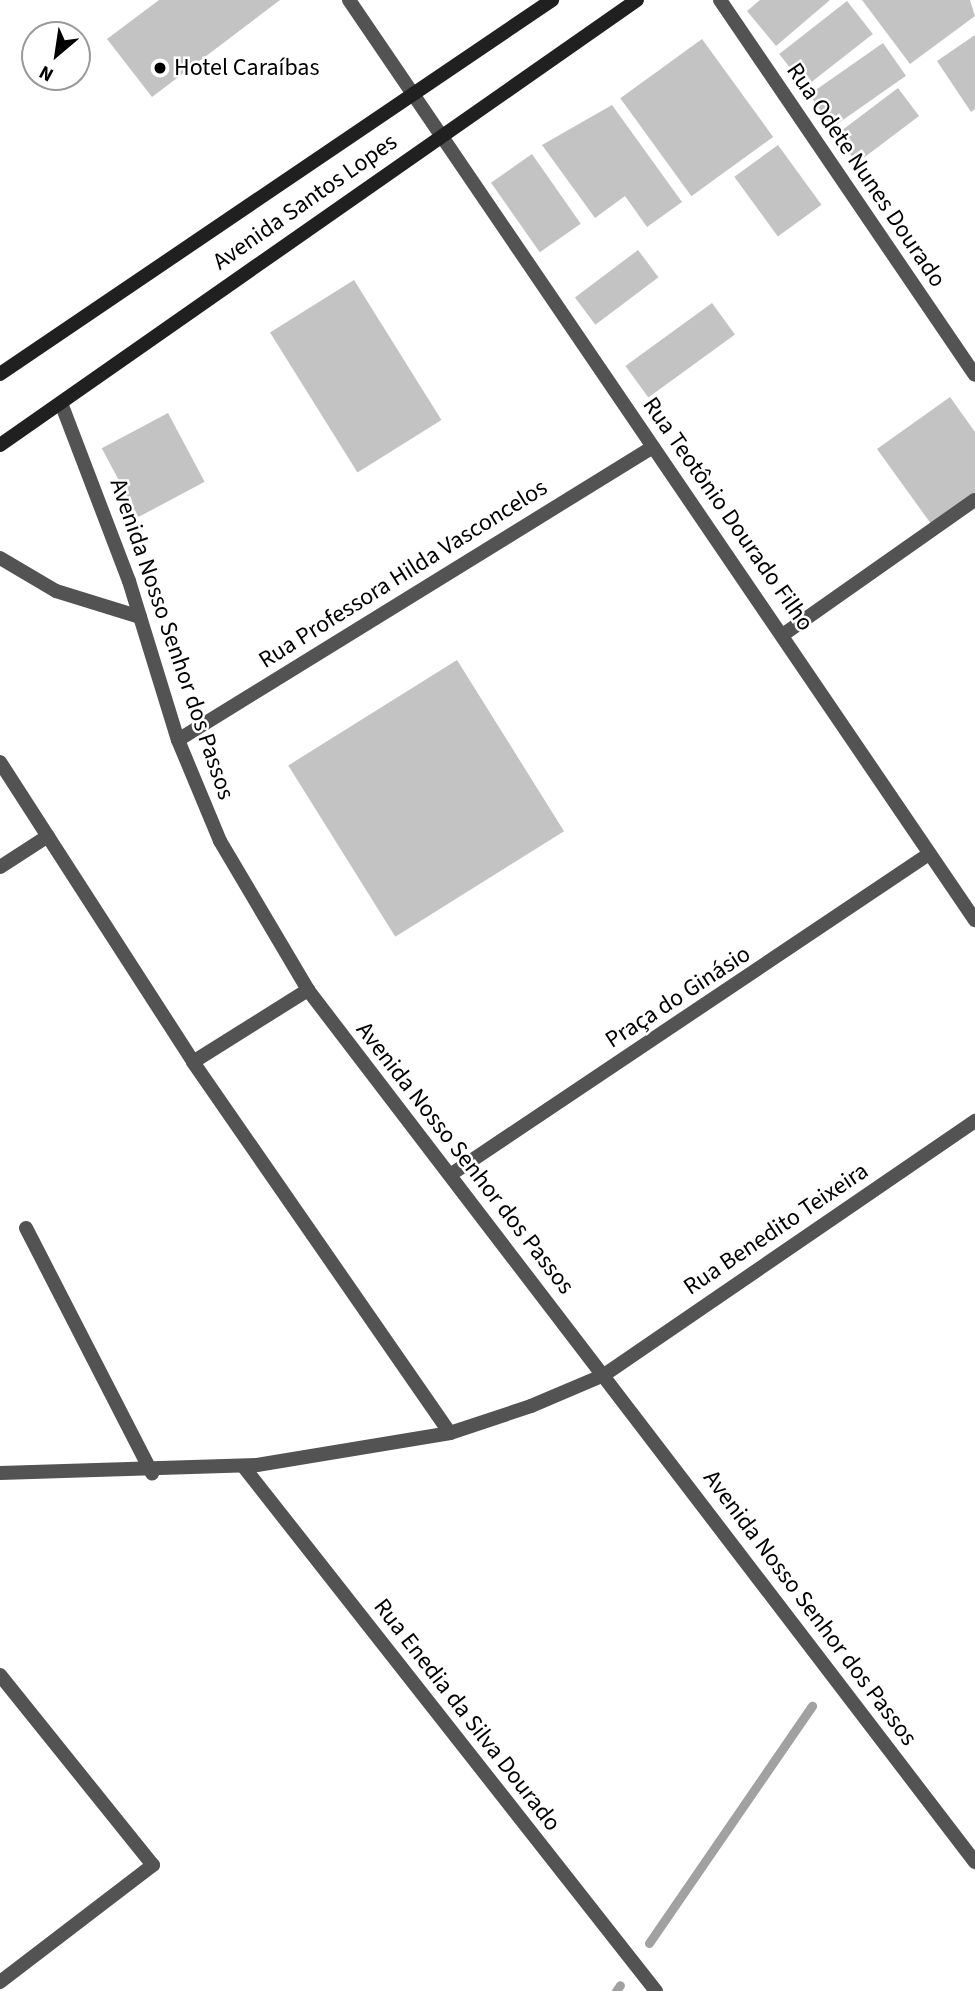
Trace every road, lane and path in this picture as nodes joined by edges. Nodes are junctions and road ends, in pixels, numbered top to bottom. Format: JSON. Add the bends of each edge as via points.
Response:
{"nodes":[{"id":1,"x":349,"y":0,"type":"edge"},
{"id":2,"x":552,"y":0,"type":"edge"},
{"id":3,"x":637,"y":0,"type":"edge"},
{"id":4,"x":720,"y":0,"type":"edge"},
{"id":5,"x":414,"y":95,"type":"junction"},
{"id":6,"x":439,"y":137,"type":"junction"},
{"id":7,"x":0,"y":374,"type":"edge"},
{"id":8,"x":975,"y":375,"type":"edge"},
{"id":9,"x":61,"y":403,"type":"junction"},
{"id":10,"x":0,"y":445,"type":"edge"},
{"id":11,"x":653,"y":447,"type":"junction"},
{"id":12,"x":975,"y":500,"type":"edge"},
{"id":13,"x":0,"y":558,"type":"edge"},
{"id":14,"x":140,"y":617,"type":"junction"},
{"id":15,"x":784,"y":634,"type":"junction"},
{"id":16,"x":178,"y":740,"type":"junction"},
{"id":17,"x":0,"y":762,"type":"edge"},
{"id":18,"x":48,"y":836,"type":"junction"},
{"id":19,"x":929,"y":854,"type":"junction"},
{"id":20,"x":0,"y":867,"type":"edge"},
{"id":21,"x":975,"y":920,"type":"edge"},
{"id":22,"x":308,"y":990,"type":"junction"},
{"id":23,"x":193,"y":1062,"type":"junction"},
{"id":24,"x":975,"y":1121,"type":"edge"},
{"id":25,"x":450,"y":1175,"type":"junction"},
{"id":26,"x":26,"y":1228,"type":"dead end"},
{"id":27,"x":604,"y":1375,"type":"junction"},
{"id":28,"x":450,"y":1433,"type":"junction"},
{"id":29,"x":243,"y":1466,"type":"junction"},
{"id":30,"x":152,"y":1473,"type":"junction"},
{"id":31,"x":0,"y":1474,"type":"edge"},
{"id":32,"x":0,"y":1675,"type":"edge"},
{"id":33,"x":975,"y":1862,"type":"edge"},
{"id":34,"x":0,"y":1982,"type":"edge"},
{"id":35,"x":656,"y":1991,"type":"edge"}],
"edges":[{"from":1,"to":5,"type":"street","name":"Rua Teotônio Dourado Filho"},
{"from":2,"to":5,"type":"main road","name":"Avenida Santos Lopes"},
{"from":3,"to":6,"type":"main road","name":"Avenida Santos Lopes"},
{"from":4,"to":8,"type":"street","name":"Rua Odete Nunes Dourado"},
{"from":5,"to":6,"type":"street","name":"Rua Teotônio Dourado Filho"},
{"from":5,"to":7,"type":"main road","name":"Avenida Santos Lopes"},
{"from":6,"to":9,"type":"main road","name":"Avenida Santos Lopes"},
{"from":6,"to":11,"type":"street","name":"Rua Teotônio Dourado Filho"},
{"from":9,"to":10,"type":"main road","name":"Avenida Santos Lopes"},
{"from":9,"to":14,"type":"street","name":"Avenida Nosso Senhor dos Passos"},
{"from":11,"to":15,"type":"street","name":"Rua Teotônio Dourado Filho"},
{"from":11,"to":16,"type":"street","name":"Rua Professora Hilda Vasconcelos"},
{"from":12,"to":15,"type":"street"},
{"from":13,"to":14,"type":"street","via":[[56,591]]},
{"from":14,"to":16,"type":"street","name":"Avenida Nosso Senhor dos Passos"},
{"from":15,"to":19,"type":"street","name":"Rua Teotônio Dourado Filho"},
{"from":16,"to":22,"type":"street","name":"Avenida Nosso Senhor dos Passos","via":[[220,841]]},
{"from":17,"to":18,"type":"street"},
{"from":18,"to":20,"type":"street"},
{"from":18,"to":23,"type":"street"},
{"from":19,"to":21,"type":"street","name":"Rua Teotônio Dourado Filho"},
{"from":19,"to":25,"type":"street","name":"Praça do Ginásio"},
{"from":22,"to":23,"type":"street"},
{"from":22,"to":25,"type":"street","name":"Avenida Nosso Senhor dos Passos"},
{"from":23,"to":28,"type":"street"},
{"from":24,"to":27,"type":"street","name":"Rua Benedito Teixeira"},
{"from":25,"to":27,"type":"street","name":"Avenida Nosso Senhor dos Passos"},
{"from":26,"to":30,"type":"street"},
{"from":27,"to":28,"type":"street","name":"Rua Benedito Teixeira"},
{"from":27,"to":33,"type":"street","name":"Avenida Nosso Senhor dos Passos"},
{"from":28,"to":29,"type":"street","name":"Rua Benedito Teixeira"},
{"from":29,"to":30,"type":"street","name":"Rua Benedito Teixeira"},
{"from":29,"to":35,"type":"street","name":"Rua Enedia da Silva Dourado"},
{"from":30,"to":31,"type":"street","name":"Rua Benedito Teixeira"},
{"from":32,"to":34,"type":"street","via":[[153,1866]]}]}
